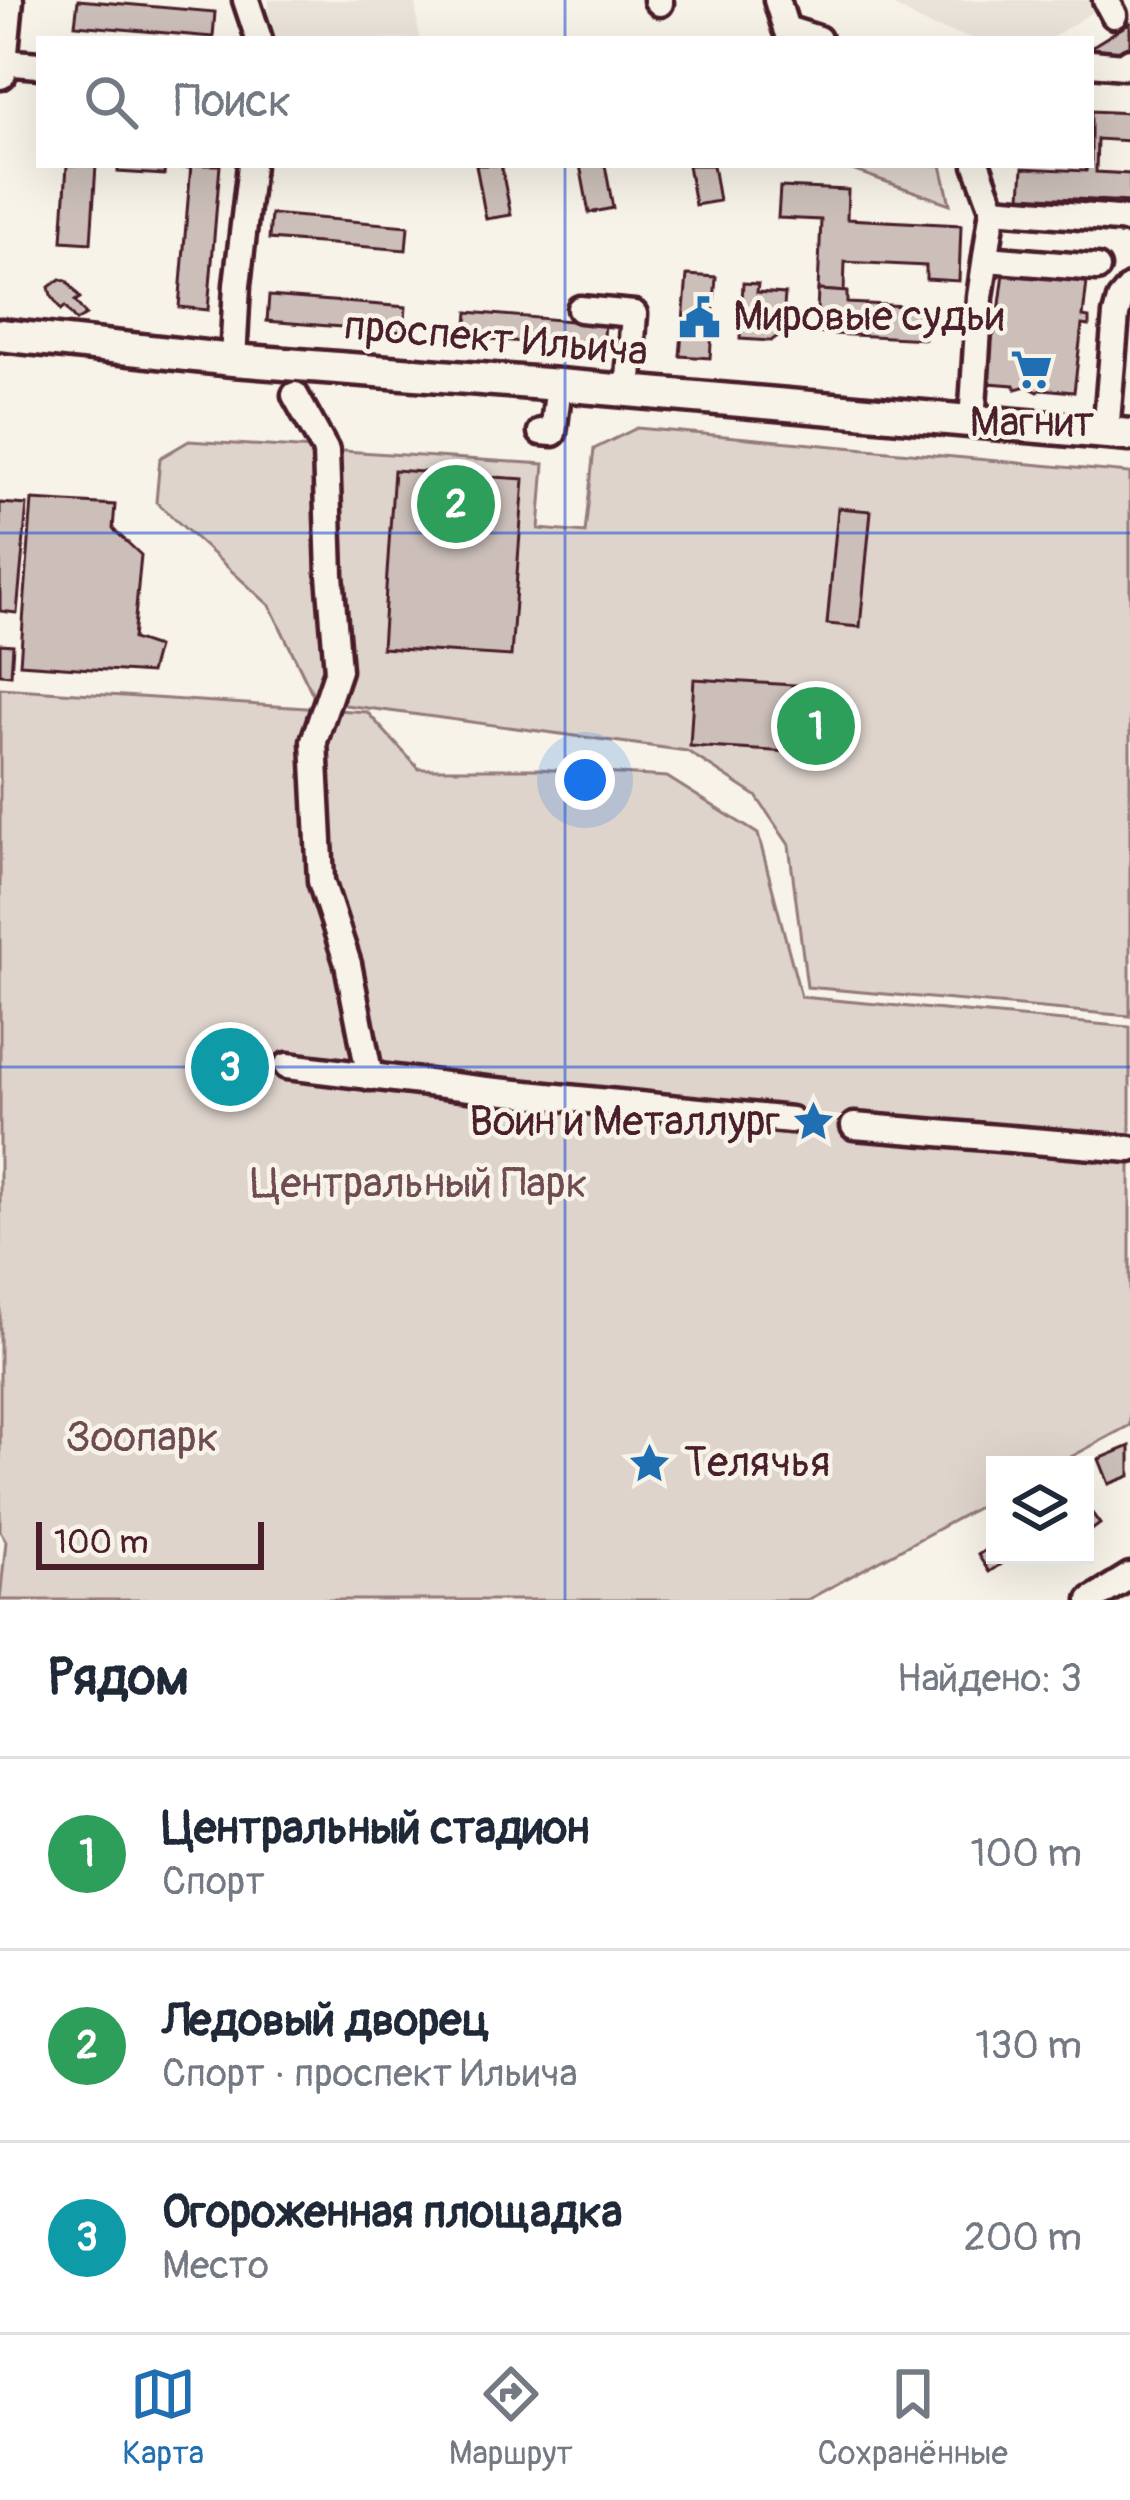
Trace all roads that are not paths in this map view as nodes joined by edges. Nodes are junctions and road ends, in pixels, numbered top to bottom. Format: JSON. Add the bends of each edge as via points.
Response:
{"nodes":[{"id":1,"x":7,"y":0,"type":"edge"},
{"id":2,"x":246,"y":0,"type":"edge"},
{"id":3,"x":777,"y":0,"type":"edge"},
{"id":4,"x":258,"y":36,"type":"edge"},
{"id":5,"x":808,"y":36,"type":"edge"},
{"id":6,"x":1130,"y":61,"type":"edge"},
{"id":7,"x":1,"y":62,"type":"edge"},
{"id":8,"x":1094,"y":63,"type":"edge"},
{"id":9,"x":36,"y":64,"type":"edge"},
{"id":10,"x":0,"y":74,"type":"edge"},
{"id":11,"x":251,"y":168,"type":"edge"},
{"id":12,"x":978,"y":168,"type":"edge"},
{"id":13,"x":993,"y":209,"type":"junction"},
{"id":14,"x":1130,"y":220,"type":"edge"},
{"id":15,"x":987,"y":259,"type":"junction"},
{"id":16,"x":1097,"y":268,"type":"dead end"},
{"id":17,"x":1130,"y":288,"type":"edge"},
{"id":18,"x":580,"y":309,"type":"dead end"},
{"id":19,"x":0,"y":335,"type":"edge"},
{"id":20,"x":233,"y":360,"type":"junction"},
{"id":21,"x":1121,"y":364,"type":"edge"},
{"id":22,"x":559,"y":385,"type":"junction"},
{"id":23,"x":628,"y":392,"type":"junction"},
{"id":24,"x":295,"y":394,"type":"dead end"},
{"id":25,"x":972,"y":422,"type":"junction"},
{"id":26,"x":541,"y":432,"type":"dead end"},
{"id":27,"x":1118,"y":434,"type":"edge"},
{"id":28,"x":287,"y":1066,"type":"dead end"},
{"id":29,"x":370,"y":1077,"type":"junction"},
{"id":30,"x":791,"y":1120,"type":"dead end"},
{"id":31,"x":854,"y":1126,"type":"dead end"},
{"id":32,"x":1130,"y":1149,"type":"edge"},
{"id":33,"x":1130,"y":1576,"type":"edge"},
{"id":34,"x":1091,"y":1600,"type":"edge"}],
"edges":[{"from":1,"to":7,"type":"main road"},
{"from":2,"to":4,"type":"street"},
{"from":3,"to":5,"type":"street","via":[[786,29]]},
{"from":6,"to":8,"type":"street"},
{"from":7,"to":9,"type":"street"},
{"from":7,"to":10,"type":"main road"},
{"from":11,"to":20,"type":"street"},
{"from":12,"to":13,"type":"street"},
{"from":13,"to":14,"type":"street"},
{"from":13,"to":15,"type":"street"},
{"from":15,"to":16,"type":"street"},
{"from":15,"to":25,"type":"street"},
{"from":17,"to":21,"type":"street","via":[[1116,315]]},
{"from":18,"to":23,"type":"street","via":[[634,314]]},
{"from":19,"to":20,"type":"main road","name":"проспект Ильича"},
{"from":20,"to":22,"type":"main road","name":"проспект Ильича"},
{"from":21,"to":27,"type":"street"},
{"from":22,"to":23,"type":"main road","name":"проспект Ильича"},
{"from":22,"to":26,"type":"street","via":[[553,433]]},
{"from":23,"to":25,"type":"main road","name":"проспект Ильича"},
{"from":24,"to":29,"type":"street","via":[[326,451],[338,670],[314,741],[321,880]]},
{"from":25,"to":27,"type":"main road","name":"проспект Ильича"},
{"from":28,"to":29,"type":"street"},
{"from":29,"to":30,"type":"street"},
{"from":31,"to":32,"type":"street"},
{"from":33,"to":34,"type":"street"}]}
